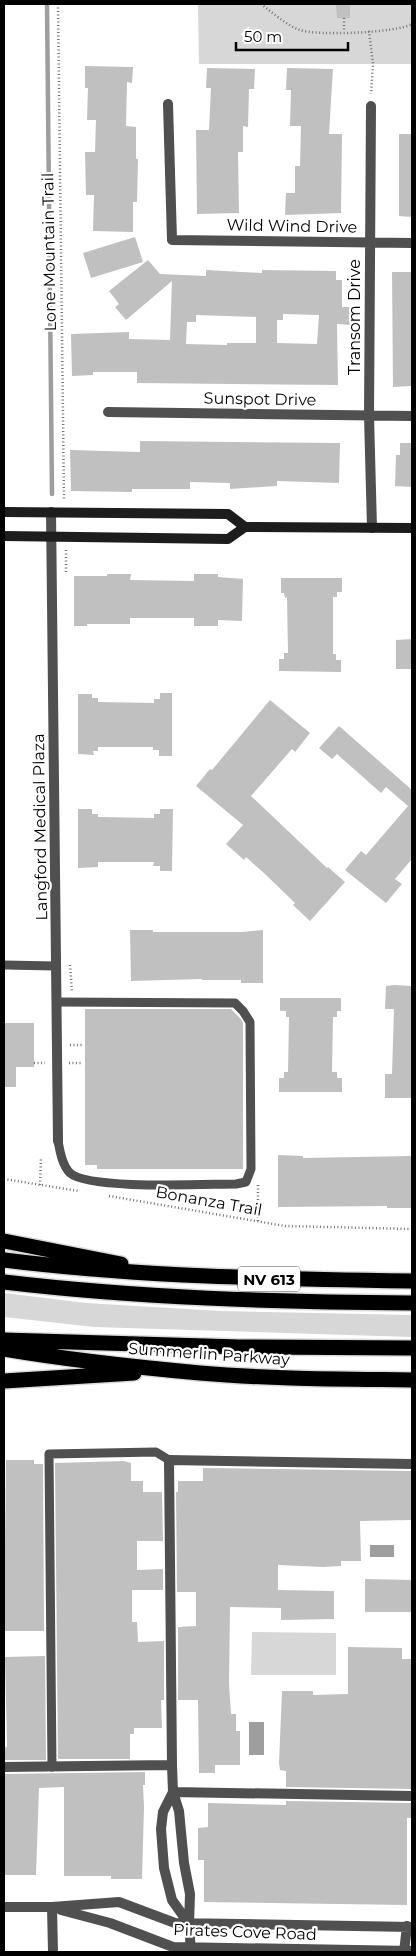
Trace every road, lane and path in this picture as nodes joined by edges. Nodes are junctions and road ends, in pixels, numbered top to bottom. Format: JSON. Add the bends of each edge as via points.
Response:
{"nodes":[{"id":1,"x":58,"y":4,"type":"edge"},
{"id":2,"x":261,"y":4,"type":"edge"},
{"id":3,"x":344,"y":18,"type":"dead end"},
{"id":4,"x":412,"y":24,"type":"edge"},
{"id":5,"x":369,"y":31,"type":"junction"},
{"id":6,"x":344,"y":32,"type":"junction"},
{"id":7,"x":168,"y":104,"type":"dead end"},
{"id":8,"x":371,"y":106,"type":"joint"},
{"id":9,"x":369,"y":242,"type":"junction"},
{"id":10,"x":412,"y":242,"type":"edge"},
{"id":11,"x":108,"y":412,"type":"dead end"},
{"id":12,"x":369,"y":416,"type":"junction"},
{"id":13,"x":412,"y":416,"type":"edge"},
{"id":14,"x":63,"y":499,"type":"dead end"},
{"id":15,"x":4,"y":512,"type":"edge"},
{"id":16,"x":51,"y":512,"type":"junction"},
{"id":17,"x":245,"y":526,"type":"junction"},
{"id":18,"x":372,"y":528,"type":"junction"},
{"id":19,"x":412,"y":528,"type":"edge"},
{"id":20,"x":4,"y":536,"type":"edge"},
{"id":21,"x":52,"y":536,"type":"junction"},
{"id":22,"x":4,"y":965,"type":"edge"},
{"id":23,"x":56,"y":966,"type":"junction"},
{"id":24,"x":57,"y":1002,"type":"junction"},
{"id":25,"x":70,"y":1045,"type":"dead end"},
{"id":26,"x":83,"y":1045,"type":"dead end"},
{"id":27,"x":34,"y":1063,"type":"dead end"},
{"id":28,"x":41,"y":1063,"type":"dead end"},
{"id":29,"x":69,"y":1063,"type":"dead end"},
{"id":30,"x":83,"y":1063,"type":"dead end"},
{"id":31,"x":58,"y":1141,"type":"joint"},
{"id":32,"x":41,"y":1159,"type":"dead end"},
{"id":33,"x":258,"y":1176,"type":"dead end"},
{"id":34,"x":4,"y":1179,"type":"edge"},
{"id":35,"x":40,"y":1185,"type":"junction"},
{"id":36,"x":86,"y":1192,"type":"dead end"},
{"id":37,"x":104,"y":1195,"type":"dead end"},
{"id":38,"x":258,"y":1221,"type":"junction"},
{"id":39,"x":412,"y":1229,"type":"edge"},
{"id":40,"x":4,"y":1241,"type":"edge"},
{"id":41,"x":4,"y":1260,"type":"edge"},
{"id":42,"x":176,"y":1275,"type":"junction"},
{"id":43,"x":412,"y":1281,"type":"edge"},
{"id":44,"x":4,"y":1282,"type":"edge"},
{"id":45,"x":412,"y":1303,"type":"edge"},
{"id":46,"x":4,"y":1340,"type":"edge"},
{"id":47,"x":412,"y":1348,"type":"edge"},
{"id":48,"x":4,"y":1349,"type":"edge"},
{"id":49,"x":177,"y":1370,"type":"junction"},
{"id":50,"x":412,"y":1380,"type":"edge"},
{"id":51,"x":4,"y":1381,"type":"edge"},
{"id":52,"x":169,"y":1460,"type":"junction"},
{"id":53,"x":412,"y":1464,"type":"edge"},
{"id":54,"x":172,"y":1766,"type":"junction"},
{"id":55,"x":4,"y":1767,"type":"edge"},
{"id":56,"x":52,"y":1768,"type":"junction"},
{"id":57,"x":173,"y":1792,"type":"junction"},
{"id":58,"x":412,"y":1796,"type":"edge"},
{"id":59,"x":4,"y":1907,"type":"edge"},
{"id":60,"x":52,"y":1908,"type":"junction"},
{"id":61,"x":189,"y":1924,"type":"junction"},
{"id":62,"x":410,"y":1926,"type":"edge"},
{"id":63,"x":192,"y":1950,"type":"edge"},
{"id":64,"x":407,"y":1951,"type":"edge"},
{"id":65,"x":53,"y":1952,"type":"edge"}],
"edges":[{"from":1,"to":14,"type":"path","name":"Lone Mountain Trail"},
{"from":2,"to":6,"type":"path","via":[[300,30]]},
{"from":3,"to":6,"type":"path"},
{"from":4,"to":5,"type":"path"},
{"from":5,"to":6,"type":"path"},
{"from":5,"to":8,"type":"path","via":[[373,64]]},
{"from":7,"to":9,"type":"street","name":"Wild Wind Drive","via":[[172,240]]},
{"from":8,"to":9,"type":"street","name":"Transom Drive"},
{"from":9,"to":10,"type":"street","name":"Wild Wind Drive"},
{"from":9,"to":12,"type":"street","name":"Transom Drive"},
{"from":11,"to":12,"type":"street","name":"Sunspot Drive"},
{"from":12,"to":13,"type":"street","name":"Sunspot Drive"},
{"from":12,"to":18,"type":"street","name":"Transom Drive"},
{"from":15,"to":16,"type":"main road"},
{"from":16,"to":17,"type":"main road","via":[[228,514]]},
{"from":16,"to":21,"type":"street","name":"Langford Medical Plaza"},
{"from":17,"to":18,"type":"main road"},
{"from":17,"to":21,"type":"main road","via":[[228,539]]},
{"from":18,"to":19,"type":"main road"},
{"from":20,"to":21,"type":"main road"},
{"from":21,"to":23,"type":"street","name":"Langford Medical Plaza"},
{"from":22,"to":23,"type":"lane"},
{"from":23,"to":24,"type":"street","name":"Langford Medical Plaza"},
{"from":24,"to":31,"type":"street","name":"Langford Medical Plaza"},
{"from":24,"to":31,"type":"lane","via":[[235,1003],[244,1010],[250,1022],[251,1168],[246,1182],[236,1184],[130,1184],[87,1180],[70,1173],[62,1160]]},
{"from":25,"to":26,"type":"path"},
{"from":27,"to":28,"type":"path"},
{"from":29,"to":30,"type":"path"},
{"from":32,"to":35,"type":"path"},
{"from":33,"to":38,"type":"path"},
{"from":34,"to":35,"type":"path"},
{"from":35,"to":36,"type":"path"},
{"from":37,"to":38,"type":"path","name":"Bonanza Trail"},
{"from":38,"to":39,"type":"path","name":"Bonanza Trail","via":[[294,1227]]},
{"from":40,"to":42,"type":"highway"},
{"from":41,"to":42,"type":"highway","number":"NV 613"},
{"from":42,"to":43,"type":"highway","number":"NV 613"},
{"from":44,"to":45,"type":"highway","via":[[190,1298]]},
{"from":46,"to":47,"type":"highway"},
{"from":48,"to":49,"type":"highway","name":"Summerlin Parkway"},
{"from":49,"to":50,"type":"highway","name":"Summerlin Parkway","via":[[321,1379]]},
{"from":49,"to":51,"type":"highway"},
{"from":52,"to":53,"type":"street"},
{"from":52,"to":54,"type":"street"},
{"from":52,"to":56,"type":"lane","via":[[156,1452],[49,1454]]},
{"from":54,"to":56,"type":"street"},
{"from":54,"to":57,"type":"street"},
{"from":55,"to":56,"type":"street"},
{"from":57,"to":58,"type":"street"},
{"from":57,"to":61,"type":"street","via":[[179,1811],[190,1894]]},
{"from":57,"to":61,"type":"street","via":[[163,1812],[164,1868],[172,1900]]},
{"from":59,"to":60,"type":"street","name":"Pirates Cove Road"},
{"from":60,"to":61,"type":"street","name":"Pirates Cove Road","via":[[119,1902],[175,1924]]},
{"from":60,"to":63,"type":"street","name":"Pirates Cove Road","via":[[110,1924],[173,1947]]},
{"from":60,"to":65,"type":"street"},
{"from":61,"to":62,"type":"street","name":"Pirates Cove Road"},
{"from":61,"to":63,"type":"street"},
{"from":62,"to":64,"type":"street"},
{"from":63,"to":64,"type":"street","name":"Pirates Cove Road"}]}
